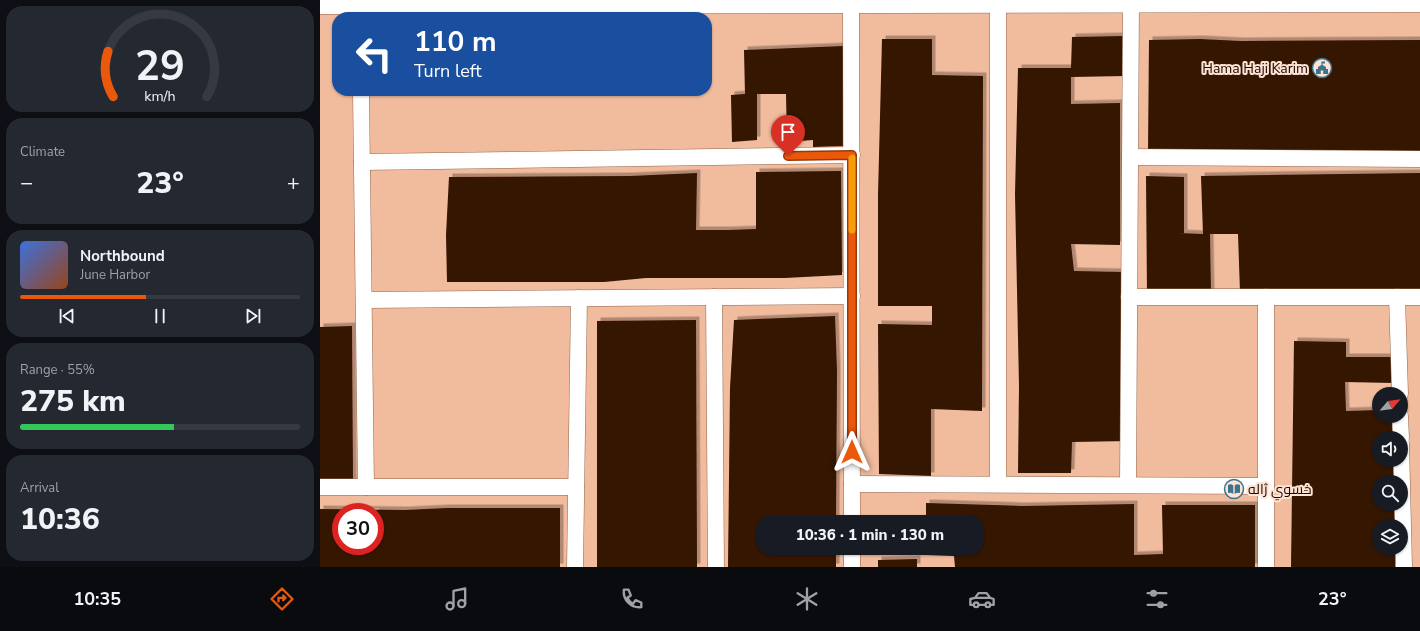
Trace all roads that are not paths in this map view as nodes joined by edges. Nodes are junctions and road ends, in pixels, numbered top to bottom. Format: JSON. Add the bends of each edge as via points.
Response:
{"nodes":[{"id":1,"x":434,"y":2,"type":"edge"},
{"id":2,"x":1003,"y":2,"type":"edge"},
{"id":3,"x":1131,"y":2,"type":"junction"},
{"id":4,"x":1189,"y":2,"type":"edge"},
{"id":5,"x":1420,"y":2,"type":"edge"},
{"id":6,"x":851,"y":3,"type":"junction"},
{"id":7,"x":320,"y":4,"type":"edge"},
{"id":8,"x":360,"y":11,"type":"edge"},
{"id":9,"x":361,"y":96,"type":"edge"},
{"id":10,"x":852,"y":155,"type":"junction"},
{"id":11,"x":1130,"y":157,"type":"junction"},
{"id":12,"x":1420,"y":159,"type":"edge"},
{"id":13,"x":362,"y":162,"type":"junction"},
{"id":14,"x":852,"y":296,"type":"junction"},
{"id":15,"x":714,"y":297,"type":"junction"},
{"id":16,"x":1129,"y":297,"type":"junction"},
{"id":17,"x":1266,"y":297,"type":"junction"},
{"id":18,"x":1397,"y":297,"type":"junction"},
{"id":19,"x":1420,"y":297,"type":"edge"},
{"id":20,"x":579,"y":298,"type":"junction"},
{"id":21,"x":364,"y":300,"type":"junction"},
{"id":22,"x":1400,"y":387,"type":"edge"},
{"id":23,"x":1402,"y":467,"type":"edge"},
{"id":24,"x":852,"y":484,"type":"junction"},
{"id":25,"x":998,"y":484,"type":"junction"},
{"id":26,"x":1128,"y":485,"type":"junction"},
{"id":27,"x":1266,"y":486,"type":"junction"},
{"id":28,"x":320,"y":487,"type":"edge"},
{"id":29,"x":366,"y":487,"type":"junction"},
{"id":30,"x":576,"y":487,"type":"junction"},
{"id":31,"x":852,"y":515,"type":"edge"},
{"id":32,"x":852,"y":555,"type":"edge"},
{"id":33,"x":575,"y":567,"type":"edge"},
{"id":34,"x":716,"y":567,"type":"edge"},
{"id":35,"x":852,"y":567,"type":"edge"},
{"id":36,"x":1266,"y":567,"type":"edge"},
{"id":37,"x":1404,"y":567,"type":"edge"}],
"edges":[{"from":1,"to":6,"type":"street"},
{"from":1,"to":8,"type":"street"},
{"from":2,"to":3,"type":"street"},
{"from":2,"to":6,"type":"street"},
{"from":2,"to":25,"type":"street"},
{"from":3,"to":4,"type":"street"},
{"from":3,"to":11,"type":"street"},
{"from":4,"to":5,"type":"street"},
{"from":6,"to":10,"type":"street"},
{"from":7,"to":8,"type":"street"},
{"from":9,"to":13,"type":"street"},
{"from":10,"to":13,"type":"street"},
{"from":10,"to":14,"type":"street"},
{"from":11,"to":12,"type":"street"},
{"from":11,"to":16,"type":"street"},
{"from":13,"to":21,"type":"street"},
{"from":14,"to":15,"type":"street"},
{"from":14,"to":24,"type":"street"},
{"from":15,"to":20,"type":"street"},
{"from":15,"to":34,"type":"street"},
{"from":16,"to":17,"type":"street"},
{"from":16,"to":26,"type":"street"},
{"from":17,"to":18,"type":"street"},
{"from":17,"to":27,"type":"street"},
{"from":18,"to":19,"type":"street"},
{"from":18,"to":22,"type":"street"},
{"from":20,"to":21,"type":"street"},
{"from":20,"to":30,"type":"street"},
{"from":21,"to":29,"type":"street"},
{"from":23,"to":37,"type":"street"},
{"from":24,"to":25,"type":"street"},
{"from":24,"to":31,"type":"street"},
{"from":25,"to":26,"type":"street"},
{"from":26,"to":27,"type":"street"},
{"from":27,"to":36,"type":"street"},
{"from":28,"to":29,"type":"street"},
{"from":29,"to":30,"type":"street"},
{"from":30,"to":33,"type":"street"},
{"from":32,"to":35,"type":"street"}]}
